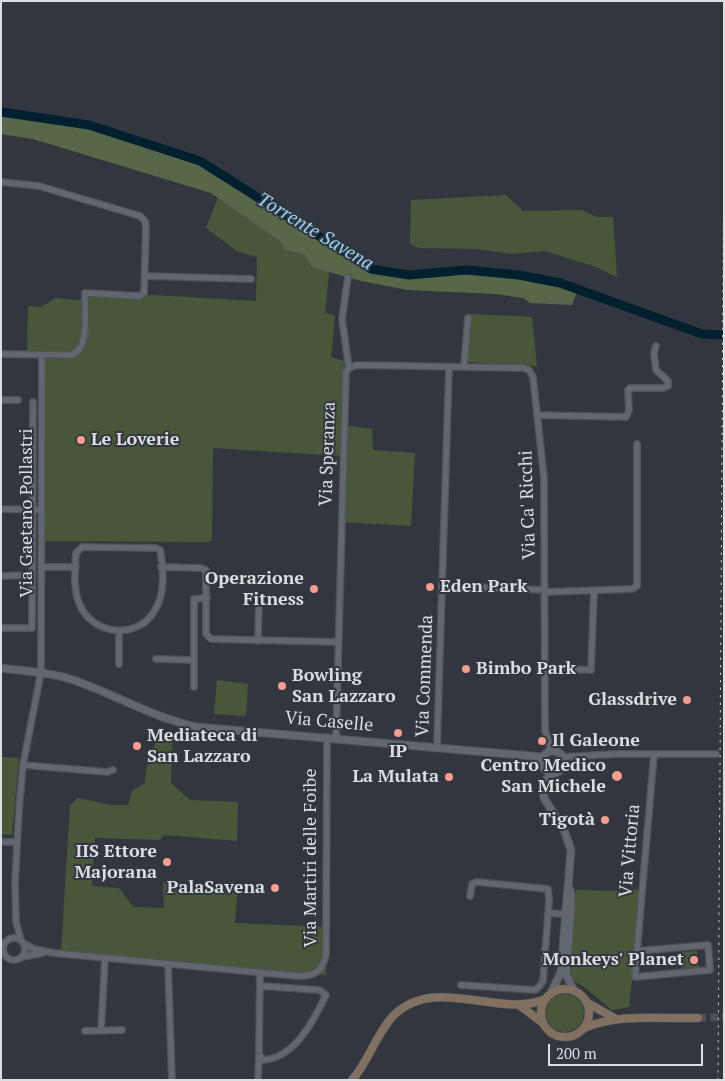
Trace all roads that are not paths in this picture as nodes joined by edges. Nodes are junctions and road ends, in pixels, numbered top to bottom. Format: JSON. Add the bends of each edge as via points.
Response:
{"nodes":[{"id":1,"x":1,"y":182,"type":"edge"},
{"id":2,"x":146,"y":276,"type":"junction"},
{"id":3,"x":348,"y":277,"type":"dead end"},
{"id":4,"x":250,"y":278,"type":"dead end"},
{"id":5,"x":468,"y":318,"type":"dead end"},
{"id":6,"x":656,"y":346,"type":"dead end"},
{"id":7,"x":1,"y":354,"type":"edge"},
{"id":8,"x":42,"y":355,"type":"junction"},
{"id":9,"x":449,"y":367,"type":"junction"},
{"id":10,"x":464,"y":367,"type":"junction"},
{"id":11,"x":348,"y":368,"type":"junction"},
{"id":12,"x":1,"y":400,"type":"edge"},
{"id":13,"x":18,"y":400,"type":"dead end"},
{"id":14,"x":33,"y":402,"type":"dead end"},
{"id":15,"x":538,"y":415,"type":"junction"},
{"id":16,"x":637,"y":444,"type":"dead end"},
{"id":17,"x":1,"y":509,"type":"edge"},
{"id":18,"x":32,"y":510,"type":"junction"},
{"id":19,"x":42,"y":510,"type":"junction"},
{"id":20,"x":41,"y":567,"type":"junction"},
{"id":21,"x":76,"y":567,"type":"junction"},
{"id":22,"x":162,"y":567,"type":"junction"},
{"id":23,"x":1,"y":576,"type":"edge"},
{"id":24,"x":32,"y":576,"type":"junction"},
{"id":25,"x":444,"y":586,"type":"junction"},
{"id":26,"x":545,"y":591,"type":"junction"},
{"id":27,"x":594,"y":591,"type":"junction"},
{"id":28,"x":206,"y":598,"type":"junction"},
{"id":29,"x":259,"y":601,"type":"dead end"},
{"id":30,"x":1,"y":628,"type":"edge"},
{"id":31,"x":119,"y":631,"type":"junction"},
{"id":32,"x":258,"y":641,"type":"junction"},
{"id":33,"x":338,"y":642,"type":"junction"},
{"id":34,"x":156,"y":659,"type":"dead end"},
{"id":35,"x":194,"y":660,"type":"junction"},
{"id":36,"x":119,"y":664,"type":"dead end"},
{"id":37,"x":1,"y":668,"type":"edge"},
{"id":38,"x":545,"y":668,"type":"junction"},
{"id":39,"x":41,"y":672,"type":"junction"},
{"id":40,"x":194,"y":687,"type":"dead end"},
{"id":41,"x":327,"y":737,"type":"junction"},
{"id":42,"x":336,"y":738,"type":"junction"},
{"id":43,"x":437,"y":746,"type":"junction"},
{"id":44,"x":551,"y":750,"type":"junction"},
{"id":45,"x":654,"y":754,"type":"junction"},
{"id":46,"x":716,"y":754,"type":"dead end"},
{"id":47,"x":543,"y":757,"type":"junction"},
{"id":48,"x":563,"y":757,"type":"junction"},
{"id":49,"x":24,"y":765,"type":"junction"},
{"id":50,"x":544,"y":767,"type":"junction"},
{"id":51,"x":113,"y":770,"type":"dead end"},
{"id":52,"x":552,"y":773,"type":"junction"},
{"id":53,"x":545,"y":781,"type":"junction"},
{"id":54,"x":1,"y":842,"type":"edge"},
{"id":55,"x":17,"y":842,"type":"junction"},
{"id":56,"x":569,"y":888,"type":"junction"},
{"id":57,"x":470,"y":896,"type":"dead end"},
{"id":58,"x":548,"y":913,"type":"junction"},
{"id":59,"x":564,"y":914,"type":"junction"},
{"id":60,"x":16,"y":922,"type":"junction"},
{"id":61,"x":5,"y":942,"type":"edge"},
{"id":62,"x":22,"y":942,"type":"junction"},
{"id":63,"x":637,"y":951,"type":"junction"},
{"id":64,"x":47,"y":953,"type":"junction"},
{"id":65,"x":3,"y":955,"type":"edge"},
{"id":66,"x":22,"y":956,"type":"junction"},
{"id":67,"x":105,"y":958,"type":"junction"},
{"id":68,"x":168,"y":964,"type":"junction"},
{"id":69,"x":260,"y":973,"type":"junction"},
{"id":70,"x":461,"y":984,"type":"dead end"},
{"id":71,"x":260,"y":986,"type":"junction"},
{"id":72,"x":574,"y":991,"type":"junction"},
{"id":73,"x":548,"y":997,"type":"junction"},
{"id":74,"x":586,"y":1002,"type":"junction"},
{"id":75,"x":519,"y":1005,"type":"junction"},
{"id":76,"x":698,"y":1018,"type":"tunnel mouth"},
{"id":77,"x":616,"y":1019,"type":"junction"},
{"id":78,"x":543,"y":1023,"type":"junction"},
{"id":79,"x":584,"y":1028,"type":"junction"},
{"id":80,"x":101,"y":1030,"type":"junction"},
{"id":81,"x":122,"y":1030,"type":"dead end"},
{"id":82,"x":85,"y":1031,"type":"dead end"},
{"id":83,"x":259,"y":1054,"type":"junction"},
{"id":84,"x":172,"y":1080,"type":"edge"},
{"id":85,"x":258,"y":1080,"type":"edge"},
{"id":86,"x":352,"y":1080,"type":"edge"}],
"edges":[{"from":1,"to":2,"type":"street","via":[[40,186],[144,218]]},
{"from":2,"to":4,"type":"street"},
{"from":2,"to":8,"type":"street","via":[[146,289],[139,296],[85,293],[83,342],[79,351],[70,355]]},
{"from":3,"to":11,"type":"street","name":"Via Speranza","via":[[342,319]]},
{"from":5,"to":10,"type":"street"},
{"from":6,"to":15,"type":"street","via":[[656,370],[668,381],[668,386],[630,388],[626,417]]},
{"from":7,"to":8,"type":"street"},
{"from":8,"to":19,"type":"street","name":"Via Gaetano Pollastri"},
{"from":9,"to":10,"type":"street"},
{"from":9,"to":11,"type":"street"},
{"from":9,"to":25,"type":"street","name":"Via Commenda"},
{"from":10,"to":15,"type":"street","name":"Via Ca' Ricchi","via":[[522,368],[530,372]]},
{"from":11,"to":33,"type":"street","name":"Via Speranza"},
{"from":12,"to":13,"type":"street"},
{"from":14,"to":18,"type":"street"},
{"from":15,"to":26,"type":"street","name":"Via Ca' Ricchi","via":[[544,478]]},
{"from":16,"to":27,"type":"street","via":[[638,586]]},
{"from":17,"to":18,"type":"street"},
{"from":18,"to":19,"type":"street"},
{"from":18,"to":24,"type":"street"},
{"from":19,"to":20,"type":"street","name":"Via Gaetano Pollastri"},
{"from":20,"to":21,"type":"street"},
{"from":20,"to":39,"type":"street","name":"Via Gaetano Pollastri"},
{"from":21,"to":22,"type":"street","via":[[77,551],[88,547],[156,548],[161,553]]},
{"from":21,"to":31,"type":"street","via":[[76,594],[82,610],[99,626]]},
{"from":22,"to":28,"type":"street","via":[[204,568],[207,573]]},
{"from":22,"to":31,"type":"street","via":[[161,593],[155,612],[140,625]]},
{"from":23,"to":24,"type":"street"},
{"from":24,"to":30,"type":"street","via":[[32,628]]},
{"from":25,"to":26,"type":"street"},
{"from":25,"to":43,"type":"street","name":"Via Commenda"},
{"from":26,"to":27,"type":"street"},
{"from":26,"to":38,"type":"street","name":"Via Ca' Ricchi"},
{"from":27,"to":38,"type":"street","via":[[591,670]]},
{"from":28,"to":32,"type":"street","via":[[208,637]]},
{"from":28,"to":35,"type":"street","via":[[194,599]]},
{"from":29,"to":32,"type":"street"},
{"from":31,"to":36,"type":"street"},
{"from":32,"to":33,"type":"street"},
{"from":33,"to":42,"type":"street","name":"Via Speranza"},
{"from":34,"to":35,"type":"street"},
{"from":35,"to":40,"type":"street"},
{"from":37,"to":39,"type":"street","name":"Via Caselle"},
{"from":38,"to":44,"type":"street","name":"Via Ca' Ricchi","via":[[546,730]]},
{"from":39,"to":41,"type":"street","name":"Via Caselle","via":[[69,679],[191,726]]},
{"from":39,"to":49,"type":"street","name":"Via Gaetano Pollastri"},
{"from":41,"to":42,"type":"street","name":"Via Caselle"},
{"from":41,"to":69,"type":"street","name":"Via Martiri delle Foibe","via":[[324,962],[317,972],[306,976]]},
{"from":42,"to":43,"type":"street","name":"Via Caselle"},
{"from":43,"to":47,"type":"street","name":"Via Caselle"},
{"from":44,"to":47,"type":"street"},
{"from":44,"to":48,"type":"street"},
{"from":45,"to":46,"type":"street"},
{"from":45,"to":48,"type":"street"},
{"from":45,"to":63,"type":"street","name":"Via Vittoria"},
{"from":47,"to":50,"type":"street"},
{"from":48,"to":52,"type":"street","via":[[561,770]]},
{"from":49,"to":51,"type":"street"},
{"from":49,"to":55,"type":"street","name":"Via Gaetano Pollastri"},
{"from":50,"to":52,"type":"street"},
{"from":50,"to":53,"type":"street"},
{"from":52,"to":53,"type":"street"},
{"from":53,"to":56,"type":"street","via":[[544,798],[560,822],[571,850]]},
{"from":54,"to":55,"type":"street"},
{"from":55,"to":60,"type":"street","name":"Via Gaetano Pollastri"},
{"from":56,"to":59,"type":"street"},
{"from":56,"to":72,"type":"street","via":[[571,909],[566,974]]},
{"from":57,"to":58,"type":"street","via":[[474,882],[542,887],[549,890]]},
{"from":58,"to":59,"type":"street"},
{"from":58,"to":70,"type":"street","via":[[543,981],[538,989]]},
{"from":59,"to":73,"type":"street","via":[[562,967]]},
{"from":60,"to":61,"type":"street","via":[[13,934]]},
{"from":60,"to":62,"type":"street","name":"Via Gaetano Pollastri"},
{"from":61,"to":62,"type":"street","name":"Via Martiri delle Foibe","via":[[14,938]]},
{"from":61,"to":65,"type":"street","name":"Via Martiri delle Foibe"},
{"from":62,"to":64,"type":"street","name":"Via Martiri delle Foibe"},
{"from":62,"to":66,"type":"street","via":[[25,951]]},
{"from":63,"to":63,"type":"street","name":"Via Vittoria","via":[[635,977],[710,970],[708,945]]},
{"from":64,"to":66,"type":"street","name":"Via Martiri delle Foibe"},
{"from":64,"to":67,"type":"street","name":"Via Martiri delle Foibe"},
{"from":65,"to":66,"type":"street","name":"Via Martiri delle Foibe","via":[[13,960]]},
{"from":67,"to":68,"type":"street","name":"Via Martiri delle Foibe"},
{"from":67,"to":80,"type":"street"},
{"from":68,"to":69,"type":"street","name":"Via Martiri delle Foibe"},
{"from":68,"to":84,"type":"street"},
{"from":69,"to":71,"type":"street"},
{"from":71,"to":83,"type":"street"},
{"from":71,"to":83,"type":"street","via":[[319,990],[326,995],[307,1030],[287,1050],[263,1060]]},
{"from":72,"to":73,"type":"main road","via":[[564,989]]},
{"from":72,"to":74,"type":"main road"},
{"from":73,"to":75,"type":"main road","via":[[534,1004]]},
{"from":73,"to":78,"type":"main road","via":[[541,1014]]},
{"from":74,"to":77,"type":"main road"},
{"from":74,"to":79,"type":"main road","via":[[589,1014]]},
{"from":75,"to":78,"type":"main road"},
{"from":75,"to":86,"type":"main road","via":[[445,998],[419,1002],[396,1013],[389,1021]]},
{"from":76,"to":77,"type":"main road"},
{"from":77,"to":79,"type":"main road"},
{"from":78,"to":79,"type":"main road","via":[[553,1034],[561,1037],[577,1034]]},
{"from":80,"to":81,"type":"street"},
{"from":80,"to":82,"type":"street"},
{"from":83,"to":85,"type":"street"}]}
